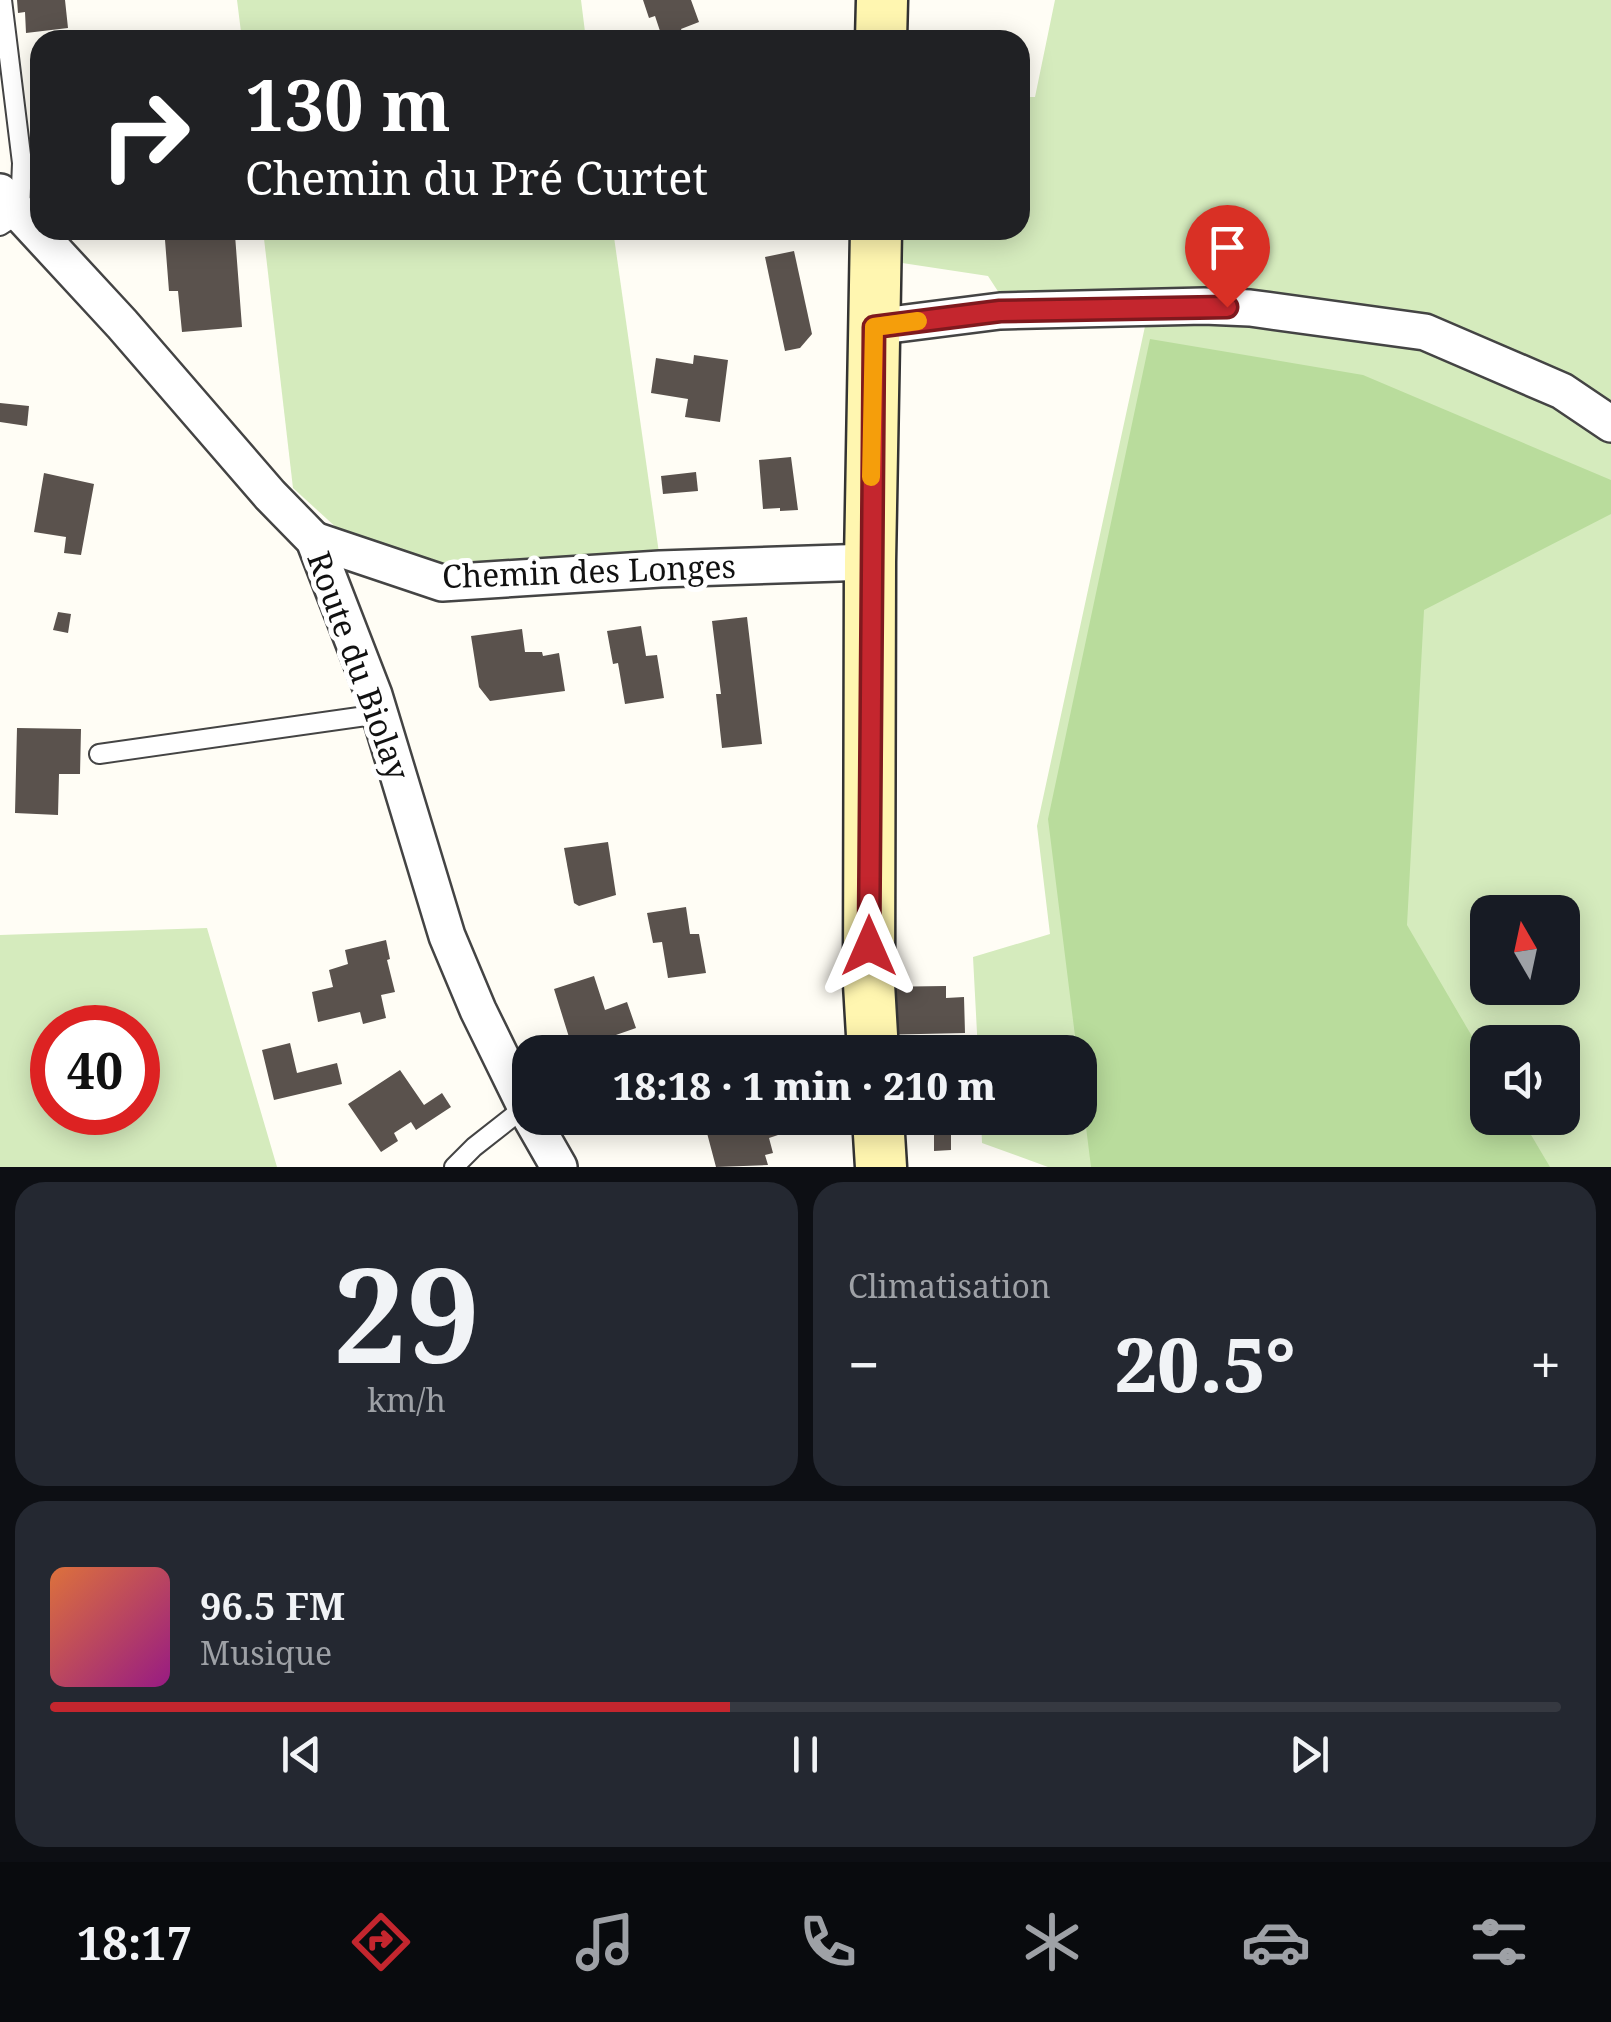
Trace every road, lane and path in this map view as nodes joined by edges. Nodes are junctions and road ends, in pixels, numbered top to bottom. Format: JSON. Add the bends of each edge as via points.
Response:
{"nodes":[{"id":1,"x":2,"y":0,"type":"edge"},
{"id":2,"x":882,"y":0,"type":"edge"},
{"id":3,"x":881,"y":30,"type":"edge"},
{"id":4,"x":7,"y":210,"type":"edge"},
{"id":5,"x":30,"y":233,"type":"edge"},
{"id":6,"x":37,"y":240,"type":"edge"},
{"id":7,"x":876,"y":240,"type":"edge"},
{"id":8,"x":874,"y":327,"type":"junction"},
{"id":9,"x":1611,"y":424,"type":"edge"},
{"id":10,"x":314,"y":540,"type":"junction"},
{"id":11,"x":870,"y":562,"type":"junction"},
{"id":12,"x":380,"y":714,"type":"junction"},
{"id":13,"x":99,"y":754,"type":"dead end"},
{"id":14,"x":873,"y":1035,"type":"edge"},
{"id":15,"x":512,"y":1079,"type":"edge"},
{"id":16,"x":512,"y":1124,"type":"edge"},
{"id":17,"x":541,"y":1135,"type":"edge"},
{"id":18,"x":879,"y":1135,"type":"edge"},
{"id":19,"x":454,"y":1167,"type":"edge"},
{"id":20,"x":559,"y":1167,"type":"edge"},
{"id":21,"x":881,"y":1167,"type":"edge"}],
"edges":[{"from":1,"to":4,"type":"lane","via":[[22,163]]},
{"from":2,"to":3,"type":"street"},
{"from":4,"to":5,"type":"street","name":"Route du Biolay"},
{"from":6,"to":10,"type":"street","name":"Route du Biolay","via":[[131,334]]},
{"from":7,"to":8,"type":"street"},
{"from":8,"to":9,"type":"street","via":[[1000,311],[1250,308],[1425,332],[1562,391]]},
{"from":8,"to":11,"type":"street"},
{"from":10,"to":11,"type":"street","name":"Chemin des Longes","via":[[442,583]]},
{"from":10,"to":12,"type":"street","name":"Route du Biolay"},
{"from":11,"to":14,"type":"street"},
{"from":12,"to":13,"type":"lane"},
{"from":12,"to":15,"type":"street","name":"Route du Biolay","via":[[447,936]]},
{"from":16,"to":19,"type":"lane"},
{"from":17,"to":20,"type":"street","name":"Route du Biolay"},
{"from":18,"to":21,"type":"street"}]}
